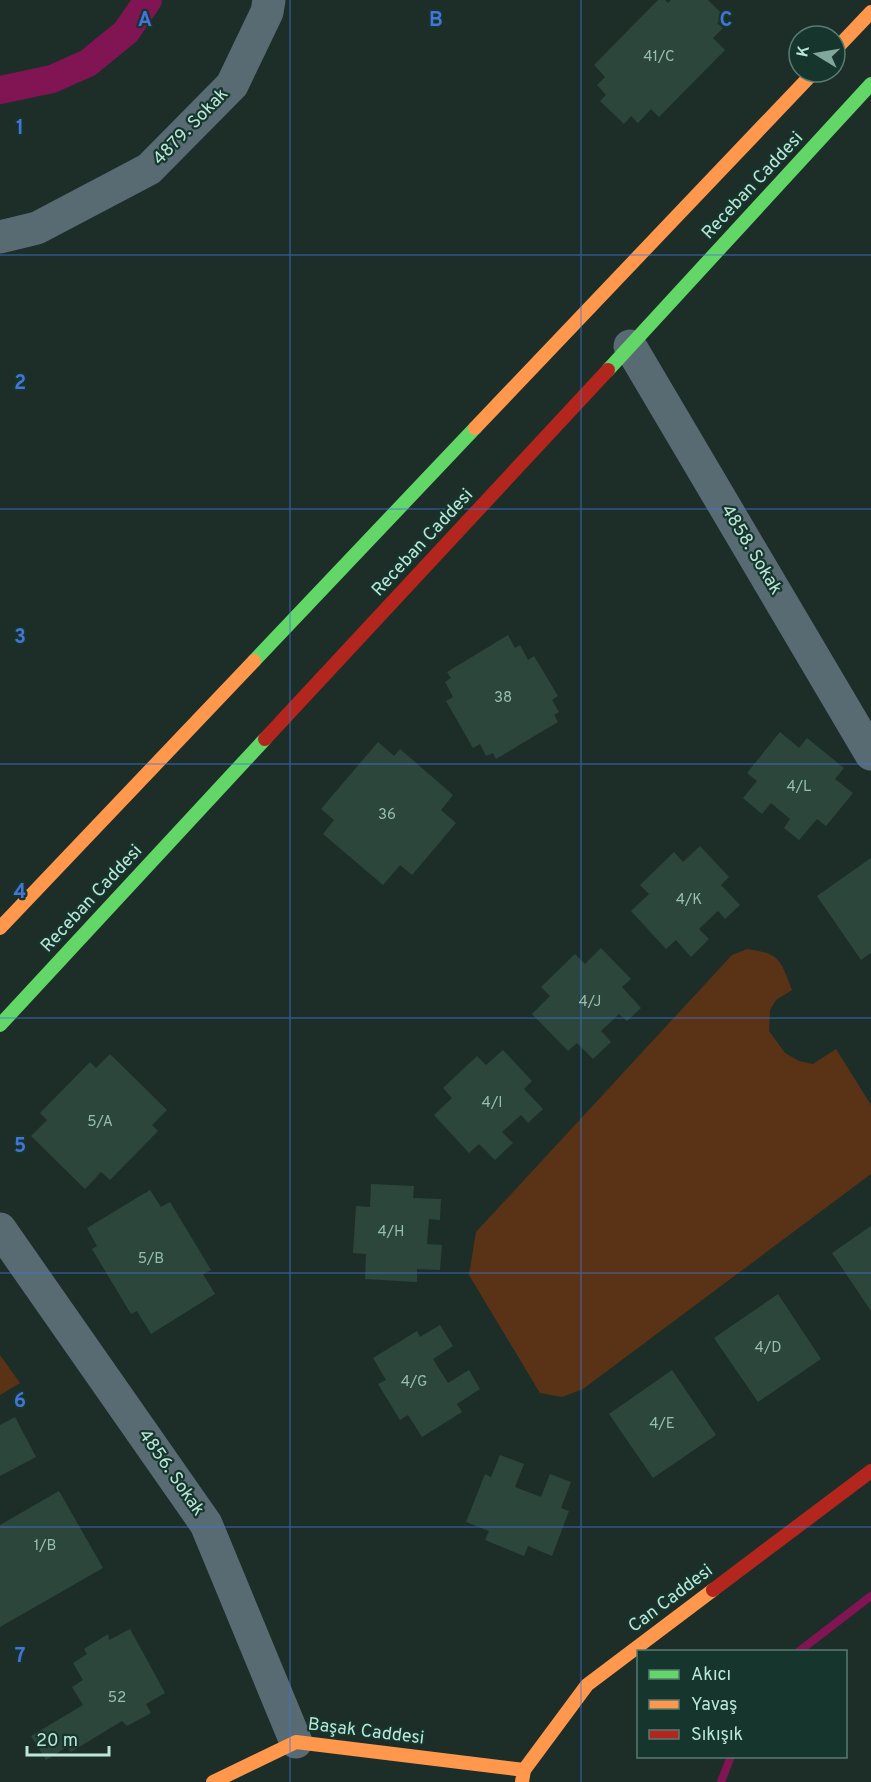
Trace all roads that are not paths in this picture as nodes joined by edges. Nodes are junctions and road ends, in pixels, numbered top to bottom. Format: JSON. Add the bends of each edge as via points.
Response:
{"nodes":[{"id":1,"x":269,"y":0,"type":"edge"},
{"id":2,"x":871,"y":12,"type":"edge"},
{"id":3,"x":847,"y":37,"type":"edge"},
{"id":4,"x":803,"y":84,"type":"edge"},
{"id":5,"x":871,"y":84,"type":"edge"},
{"id":6,"x":0,"y":237,"type":"edge"},
{"id":7,"x":630,"y":346,"type":"junction"},
{"id":8,"x":871,"y":754,"type":"edge"},
{"id":9,"x":0,"y":928,"type":"edge"},
{"id":10,"x":0,"y":1025,"type":"edge"},
{"id":11,"x":0,"y":1229,"type":"edge"},
{"id":12,"x":871,"y":1472,"type":"edge"},
{"id":13,"x":296,"y":1742,"type":"junction"},
{"id":14,"x":249,"y":1772,"type":"edge"},
{"id":15,"x":523,"y":1776,"type":"edge"},
{"id":16,"x":213,"y":1782,"type":"edge"}],
"edges":[{"from":1,"to":6,"type":"street","name":"4879. Sokak","via":[[232,85],[149,169],[38,228]]},
{"from":2,"to":3,"type":"main road"},
{"from":4,"to":9,"type":"main road","name":"Receban Caddesi"},
{"from":5,"to":7,"type":"main road","name":"Receban Caddesi"},
{"from":7,"to":8,"type":"street","name":"4858. Sokak"},
{"from":7,"to":10,"type":"main road","name":"Receban Caddesi"},
{"from":11,"to":13,"type":"street","name":"4856. Sokak","via":[[206,1524]]},
{"from":12,"to":15,"type":"main road","name":"Can Caddesi","via":[[587,1685]]},
{"from":13,"to":14,"type":"main road","name":"Başak Caddesi"},
{"from":13,"to":15,"type":"main road","name":"Başak Caddesi"},
{"from":14,"to":16,"type":"main road","name":"Başak Caddesi"}]}
